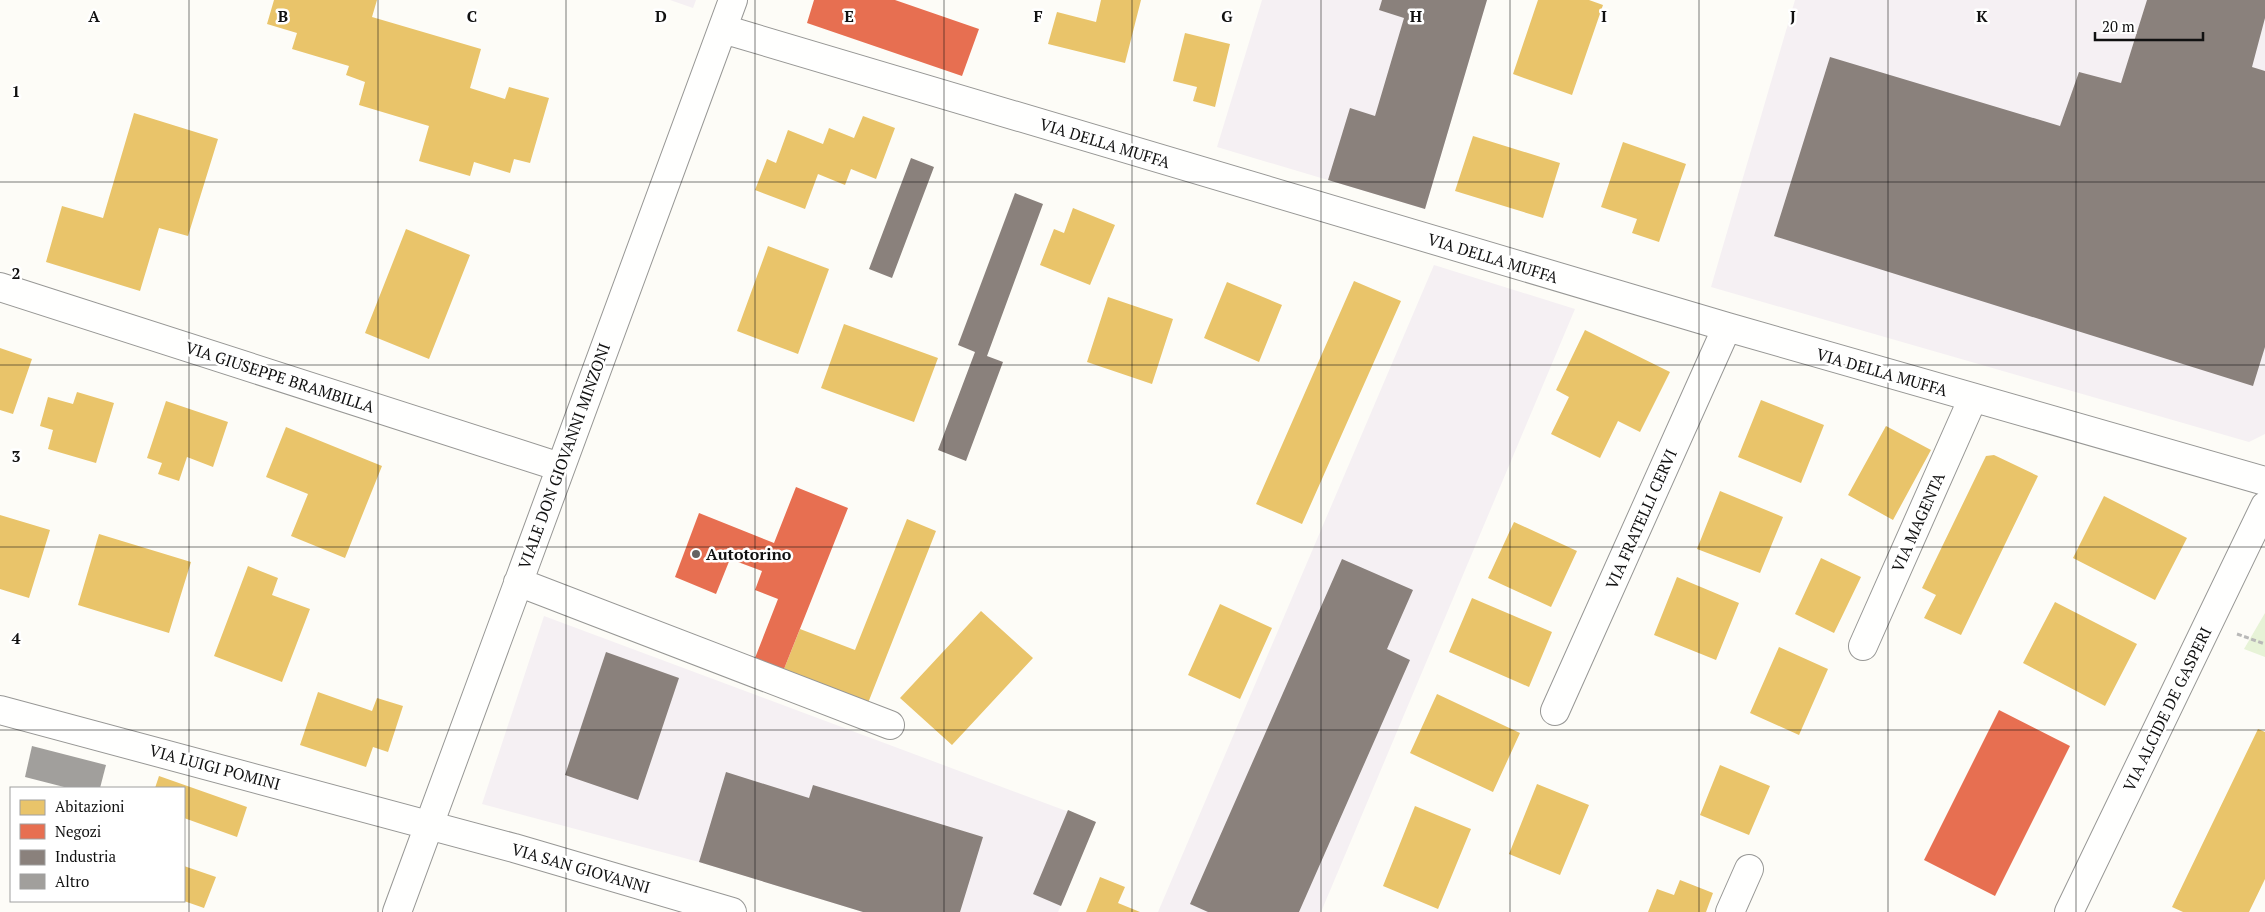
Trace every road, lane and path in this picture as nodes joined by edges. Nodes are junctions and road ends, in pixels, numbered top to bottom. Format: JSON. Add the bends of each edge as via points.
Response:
{"nodes":[{"id":1,"x":733,"y":0,"type":"edge"},
{"id":2,"x":723,"y":29,"type":"junction"},
{"id":3,"x":0,"y":288,"type":"edge"},
{"id":4,"x":1726,"y":327,"type":"junction"},
{"id":5,"x":1973,"y":398,"type":"junction"},
{"id":6,"x":560,"y":467,"type":"junction"},
{"id":7,"x":2265,"y":481,"type":"edge"},
{"id":8,"x":2265,"y":506,"type":"edge"},
{"id":9,"x":518,"y":582,"type":"junction"},
{"id":10,"x":2245,"y":637,"type":"dead end"},
{"id":11,"x":2265,"y":644,"type":"edge"},
{"id":12,"x":1863,"y":646,"type":"dead end"},
{"id":13,"x":0,"y":710,"type":"edge"},
{"id":14,"x":1555,"y":711,"type":"dead end"},
{"id":15,"x":890,"y":724,"type":"dead end"},
{"id":16,"x":430,"y":825,"type":"junction"},
{"id":17,"x":1749,"y":870,"type":"dead end"},
{"id":18,"x":398,"y":912,"type":"edge"},
{"id":19,"x":732,"y":912,"type":"edge"},
{"id":20,"x":1730,"y":912,"type":"edge"},
{"id":21,"x":2069,"y":912,"type":"edge"}],
"edges":[{"from":1,"to":2,"type":"street","name":"VIALE DON GIOVANNI MINZONI"},
{"from":2,"to":4,"type":"street","name":"VIA DELLA MUFFA"},
{"from":2,"to":6,"type":"street","name":"VIALE DON GIOVANNI MINZONI"},
{"from":3,"to":6,"type":"street","name":"VIA GIUSEPPE BRAMBILLA"},
{"from":4,"to":5,"type":"street","name":"VIA DELLA MUFFA"},
{"from":4,"to":14,"type":"street","name":"VIA FRATELLI CERVI"},
{"from":5,"to":7,"type":"street","name":"VIA DELLA MUFFA"},
{"from":5,"to":12,"type":"street","name":"VIA MAGENTA"},
{"from":6,"to":9,"type":"street","name":"VIALE DON GIOVANNI MINZONI"},
{"from":8,"to":21,"type":"street","name":"VIA ALCIDE DE GASPERI"},
{"from":9,"to":15,"type":"street"},
{"from":9,"to":16,"type":"street","name":"VIALE DON GIOVANNI MINZONI"},
{"from":10,"to":11,"type":"path"},
{"from":13,"to":16,"type":"street","name":"VIA LUIGI POMINI"},
{"from":16,"to":18,"type":"street","name":"VIALE DON GIOVANNI MINZONI"},
{"from":16,"to":19,"type":"street","name":"VIA SAN GIOVANNI"},
{"from":17,"to":20,"type":"street"}]}
